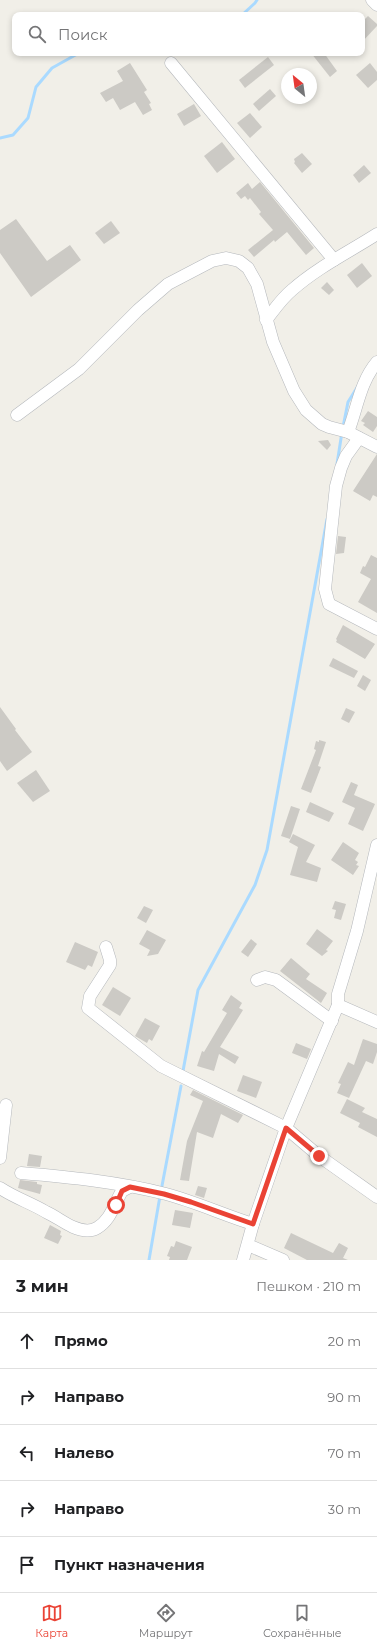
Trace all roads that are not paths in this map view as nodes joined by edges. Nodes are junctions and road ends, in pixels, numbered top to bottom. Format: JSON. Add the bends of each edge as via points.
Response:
{"nodes":[{"id":1,"x":372,"y":0,"type":"edge"},
{"id":2,"x":377,"y":4,"type":"edge"},
{"id":3,"x":171,"y":63,"type":"dead end"},
{"id":4,"x":377,"y":234,"type":"edge"},
{"id":5,"x":334,"y":260,"type":"junction"},
{"id":6,"x":266,"y":320,"type":"junction"},
{"id":7,"x":377,"y":362,"type":"edge"},
{"id":8,"x":377,"y":373,"type":"edge"},
{"id":9,"x":364,"y":383,"type":"junction"},
{"id":10,"x":17,"y":415,"type":"dead end"},
{"id":11,"x":351,"y":434,"type":"junction"},
{"id":12,"x":377,"y":447,"type":"edge"},
{"id":13,"x":377,"y":629,"type":"edge"},
{"id":14,"x":377,"y":845,"type":"edge"},
{"id":15,"x":106,"y":947,"type":"dead end"},
{"id":16,"x":257,"y":980,"type":"dead end"},
{"id":17,"x":338,"y":1005,"type":"junction"},
{"id":18,"x":332,"y":1021,"type":"junction"},
{"id":19,"x":377,"y":1022,"type":"edge"},
{"id":20,"x":6,"y":1105,"type":"dead end"},
{"id":21,"x":286,"y":1128,"type":"junction"},
{"id":22,"x":0,"y":1158,"type":"edge"},
{"id":23,"x":21,"y":1173,"type":"dead end"},
{"id":24,"x":130,"y":1187,"type":"junction"},
{"id":25,"x":0,"y":1188,"type":"edge"},
{"id":26,"x":377,"y":1197,"type":"edge"},
{"id":27,"x":253,"y":1224,"type":"junction"},
{"id":28,"x":248,"y":1245,"type":"junction"},
{"id":29,"x":243,"y":1260,"type":"edge"},
{"id":30,"x":283,"y":1260,"type":"edge"}],
"edges":[{"from":1,"to":2,"type":"street"},
{"from":3,"to":5,"type":"street"},
{"from":4,"to":5,"type":"street"},
{"from":5,"to":6,"type":"street","via":[[291,291]]},
{"from":6,"to":10,"type":"street","via":[[257,284],[248,268],[239,261],[226,258],[212,261],[168,284],[83,365]]},
{"from":6,"to":11,"type":"street","via":[[273,342],[300,401],[313,417],[329,427]]},
{"from":7,"to":9,"type":"street"},
{"from":8,"to":9,"type":"street"},
{"from":9,"to":11,"type":"street"},
{"from":11,"to":12,"type":"street"},
{"from":11,"to":13,"type":"street","via":[[336,486],[325,589],[329,604]]},
{"from":14,"to":17,"type":"street","via":[[338,994]]},
{"from":15,"to":21,"type":"street","via":[[110,965],[90,996],[88,1008],[161,1066]]},
{"from":16,"to":18,"type":"street","via":[[264,977],[276,980]]},
{"from":17,"to":18,"type":"street"},
{"from":17,"to":19,"type":"street"},
{"from":18,"to":21,"type":"street"},
{"from":20,"to":22,"type":"street"},
{"from":21,"to":26,"type":"street","via":[[319,1156]]},
{"from":21,"to":27,"type":"street"},
{"from":23,"to":24,"type":"street"},
{"from":24,"to":25,"type":"street","via":[[122,1191],[106,1221],[90,1231],[73,1227]]},
{"from":24,"to":27,"type":"street","via":[[191,1202]]},
{"from":27,"to":28,"type":"street"},
{"from":28,"to":29,"type":"street"},
{"from":28,"to":30,"type":"street"}]}
